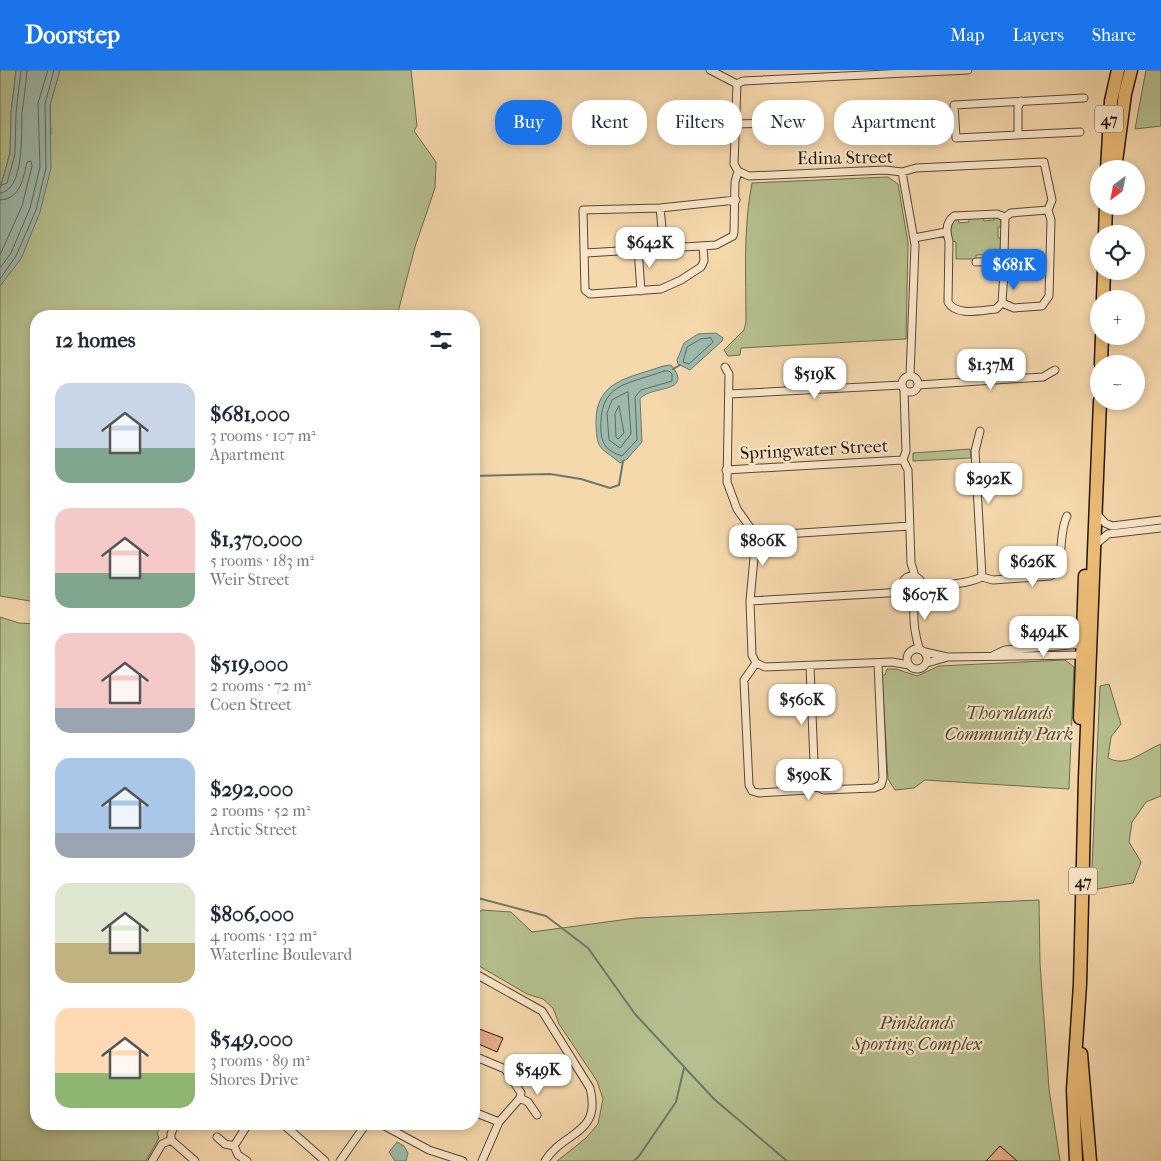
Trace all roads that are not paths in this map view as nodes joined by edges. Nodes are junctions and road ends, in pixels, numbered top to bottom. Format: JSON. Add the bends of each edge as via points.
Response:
{"nodes":[{"id":1,"x":710,"y":70,"type":"edge"},
{"id":2,"x":968,"y":70,"type":"edge"},
{"id":3,"x":1118,"y":70,"type":"edge"},
{"id":4,"x":1131,"y":70,"type":"edge"},
{"id":5,"x":738,"y":84,"type":"junction"},
{"id":6,"x":1084,"y":98,"type":"dead end"},
{"id":7,"x":737,"y":100,"type":"edge"},
{"id":8,"x":1021,"y":101,"type":"junction"},
{"id":9,"x":1080,"y":132,"type":"dead end"},
{"id":10,"x":1018,"y":135,"type":"junction"},
{"id":11,"x":735,"y":145,"type":"edge"},
{"id":12,"x":1108,"y":160,"type":"edge"},
{"id":13,"x":1116,"y":160,"type":"edge"},
{"id":14,"x":738,"y":171,"type":"junction"},
{"id":15,"x":902,"y":172,"type":"junction"},
{"id":16,"x":736,"y":200,"type":"junction"},
{"id":17,"x":660,"y":208,"type":"junction"},
{"id":18,"x":1048,"y":210,"type":"junction"},
{"id":19,"x":1005,"y":217,"type":"junction"},
{"id":20,"x":946,"y":232,"type":"junction"},
{"id":21,"x":914,"y":238,"type":"junction"},
{"id":22,"x":703,"y":246,"type":"junction"},
{"id":23,"x":664,"y":248,"type":"junction"},
{"id":24,"x":638,"y":249,"type":"junction"},
{"id":25,"x":586,"y":253,"type":"junction"},
{"id":26,"x":1002,"y":261,"type":"junction"},
{"id":27,"x":976,"y":262,"type":"dead end"},
{"id":28,"x":641,"y":291,"type":"junction"},
{"id":29,"x":1002,"y":303,"type":"junction"},
{"id":30,"x":725,"y":367,"type":"dead end"},
{"id":31,"x":1055,"y":370,"type":"dead end"},
{"id":32,"x":910,"y":376,"type":"junction"},
{"id":33,"x":903,"y":388,"type":"junction"},
{"id":34,"x":916,"y":388,"type":"junction"},
{"id":35,"x":729,"y":394,"type":"junction"},
{"id":36,"x":906,"y":408,"type":"junction"},
{"id":37,"x":1100,"y":410,"type":"edge"},
{"id":38,"x":980,"y":431,"type":"dead end"},
{"id":39,"x":903,"y":460,"type":"junction"},
{"id":40,"x":726,"y":470,"type":"junction"},
{"id":41,"x":1098,"y":477,"type":"junction"},
{"id":42,"x":1097,"y":514,"type":"junction"},
{"id":43,"x":1067,"y":516,"type":"dead end"},
{"id":44,"x":1161,"y":520,"type":"edge"},
{"id":45,"x":910,"y":526,"type":"junction"},
{"id":46,"x":1161,"y":528,"type":"edge"},
{"id":47,"x":756,"y":536,"type":"junction"},
{"id":48,"x":1095,"y":545,"type":"junction"},
{"id":49,"x":982,"y":577,"type":"junction"},
{"id":50,"x":912,"y":586,"type":"junction"},
{"id":51,"x":750,"y":601,"type":"junction"},
{"id":52,"x":1086,"y":650,"type":"junction"},
{"id":53,"x":916,"y":652,"type":"junction"},
{"id":54,"x":948,"y":657,"type":"junction"},
{"id":55,"x":892,"y":662,"type":"junction"},
{"id":56,"x":756,"y":663,"type":"junction"},
{"id":57,"x":878,"y":663,"type":"junction"},
{"id":58,"x":927,"y":663,"type":"junction"},
{"id":59,"x":909,"y":665,"type":"junction"},
{"id":60,"x":810,"y":666,"type":"junction"},
{"id":61,"x":816,"y":786,"type":"junction"},
{"id":62,"x":480,"y":976,"type":"edge"},
{"id":63,"x":1079,"y":1014,"type":"junction"},
{"id":64,"x":480,"y":1059,"type":"edge"},
{"id":65,"x":520,"y":1098,"type":"junction"},
{"id":66,"x":480,"y":1114,"type":"edge"},
{"id":67,"x":537,"y":1115,"type":"dead end"},
{"id":68,"x":499,"y":1122,"type":"junction"},
{"id":69,"x":174,"y":1130,"type":"edge"},
{"id":70,"x":244,"y":1130,"type":"edge"},
{"id":71,"x":290,"y":1130,"type":"edge"},
{"id":72,"x":362,"y":1130,"type":"edge"},
{"id":73,"x":392,"y":1130,"type":"edge"},
{"id":74,"x":1087,"y":1132,"type":"junction"},
{"id":75,"x":217,"y":1137,"type":"dead end"},
{"id":76,"x":171,"y":1140,"type":"junction"},
{"id":77,"x":234,"y":1146,"type":"junction"},
{"id":78,"x":152,"y":1161,"type":"edge"},
{"id":79,"x":195,"y":1161,"type":"edge"},
{"id":80,"x":246,"y":1161,"type":"edge"},
{"id":81,"x":325,"y":1161,"type":"edge"},
{"id":82,"x":340,"y":1161,"type":"edge"},
{"id":83,"x":463,"y":1161,"type":"edge"},
{"id":84,"x":482,"y":1161,"type":"edge"},
{"id":85,"x":545,"y":1161,"type":"edge"},
{"id":86,"x":1076,"y":1161,"type":"edge"},
{"id":87,"x":1090,"y":1161,"type":"edge"},
{"id":88,"x":1096,"y":1161,"type":"edge"}],
"edges":[{"from":1,"to":5,"type":"street"},
{"from":2,"to":5,"type":"street","via":[[743,81]]},
{"from":3,"to":12,"type":"highway","number":"47"},
{"from":4,"to":13,"type":"highway","number":"47"},
{"from":5,"to":7,"type":"street"},
{"from":6,"to":8,"type":"street"},
{"from":8,"to":10,"type":"street"},
{"from":8,"to":10,"type":"street","via":[[954,105],[956,138]]},
{"from":9,"to":10,"type":"street"},
{"from":11,"to":14,"type":"street","via":[[734,164]]},
{"from":14,"to":15,"type":"street","name":"Edina Street","via":[[749,176]]},
{"from":14,"to":16,"type":"street","via":[[735,177]]},
{"from":15,"to":18,"type":"street","name":"Edina Street","via":[[916,168],[1044,162],[1052,200]]},
{"from":15,"to":21,"type":"street"},
{"from":16,"to":17,"type":"street"},
{"from":16,"to":22,"type":"street","via":[[733,236],[716,245]]},
{"from":17,"to":23,"type":"street"},
{"from":17,"to":25,"type":"street","via":[[583,210]]},
{"from":18,"to":19,"type":"street","via":[[1011,213]]},
{"from":18,"to":29,"type":"street","via":[[1051,220],[1047,302],[1042,306],[1014,308]]},
{"from":19,"to":20,"type":"street","via":[[997,214],[954,216]]},
{"from":19,"to":26,"type":"street"},
{"from":20,"to":21,"type":"street"},
{"from":20,"to":29,"type":"street","via":[[949,241],[948,302],[951,308],[958,311],[996,309]]},
{"from":21,"to":32,"type":"street"},
{"from":22,"to":23,"type":"street"},
{"from":22,"to":28,"type":"street","via":[[701,267],[661,289]]},
{"from":23,"to":24,"type":"street"},
{"from":24,"to":25,"type":"street"},
{"from":24,"to":28,"type":"street"},
{"from":25,"to":28,"type":"street","via":[[583,266],[587,293]]},
{"from":26,"to":27,"type":"street"},
{"from":26,"to":29,"type":"street"},
{"from":30,"to":35,"type":"street","via":[[729,374]]},
{"from":31,"to":34,"type":"street","via":[[1043,377]]},
{"from":32,"to":33,"type":"street","via":[[903,380]]},
{"from":32,"to":34,"type":"street","via":[[917,380]]},
{"from":33,"to":34,"type":"street"},
{"from":33,"to":35,"type":"street"},
{"from":33,"to":36,"type":"street"},
{"from":34,"to":36,"type":"street"},
{"from":35,"to":40,"type":"street"},
{"from":36,"to":39,"type":"street"},
{"from":37,"to":41,"type":"highway","number":"47"},
{"from":38,"to":49,"type":"street","via":[[975,451]]},
{"from":39,"to":40,"type":"street","name":"Springwater Street"},
{"from":39,"to":45,"type":"street","via":[[908,470]]},
{"from":40,"to":47,"type":"street","via":[[730,494]]},
{"from":41,"to":42,"type":"highway","number":"47"},
{"from":41,"to":52,"type":"highway","number":"47","via":[[1084,592]]},
{"from":42,"to":44,"type":"street","via":[[1104,523],[1112,526]]},
{"from":42,"to":48,"type":"highway","number":"47"},
{"from":43,"to":49,"type":"street","via":[[1062,526],[1059,568],[1055,573],[993,580]]},
{"from":45,"to":47,"type":"street"},
{"from":45,"to":50,"type":"street"},
{"from":46,"to":48,"type":"street","via":[[1108,534]]},
{"from":47,"to":51,"type":"street"},
{"from":48,"to":52,"type":"highway","number":"47"},
{"from":49,"to":50,"type":"street"},
{"from":50,"to":51,"type":"street","via":[[893,594]]},
{"from":50,"to":53,"type":"street"},
{"from":51,"to":56,"type":"street","via":[[752,655]]},
{"from":52,"to":54,"type":"street","via":[[1004,657]]},
{"from":52,"to":63,"type":"highway","number":"47","via":[[1080,715],[1085,778]]},
{"from":53,"to":54,"type":"street"},
{"from":53,"to":55,"type":"street"},
{"from":53,"to":58,"type":"street"},
{"from":53,"to":59,"type":"street"},
{"from":54,"to":58,"type":"street"},
{"from":55,"to":57,"type":"street"},
{"from":55,"to":59,"type":"street"},
{"from":56,"to":60,"type":"street","via":[[765,667]]},
{"from":56,"to":61,"type":"street","via":[[744,680],[749,785],[752,791],[759,793],[808,790]]},
{"from":57,"to":60,"type":"street"},
{"from":57,"to":61,"type":"street","via":[[883,782],[874,788],[824,790]]},
{"from":58,"to":59,"type":"street","via":[[920,669]]},
{"from":60,"to":61,"type":"street"},
{"from":62,"to":85,"type":"street","via":[[542,1011],[590,1088],[593,1104],[589,1120]]},
{"from":63,"to":74,"type":"highway","number":"47"},
{"from":63,"to":86,"type":"highway","number":"47","via":[[1073,1090]]},
{"from":64,"to":65,"type":"street","via":[[509,1072],[521,1093]]},
{"from":65,"to":67,"type":"street","via":[[528,1102]]},
{"from":65,"to":68,"type":"street"},
{"from":66,"to":68,"type":"street"},
{"from":68,"to":84,"type":"street"},
{"from":69,"to":76,"type":"street"},
{"from":70,"to":77,"type":"street"},
{"from":71,"to":81,"type":"street"},
{"from":72,"to":82,"type":"street"},
{"from":73,"to":83,"type":"street","via":[[429,1150]]},
{"from":74,"to":87,"type":"highway","number":"47"},
{"from":74,"to":88,"type":"street"},
{"from":75,"to":77,"type":"street"},
{"from":76,"to":78,"type":"street","via":[[162,1144]]},
{"from":76,"to":79,"type":"street"},
{"from":77,"to":80,"type":"street"}]}
